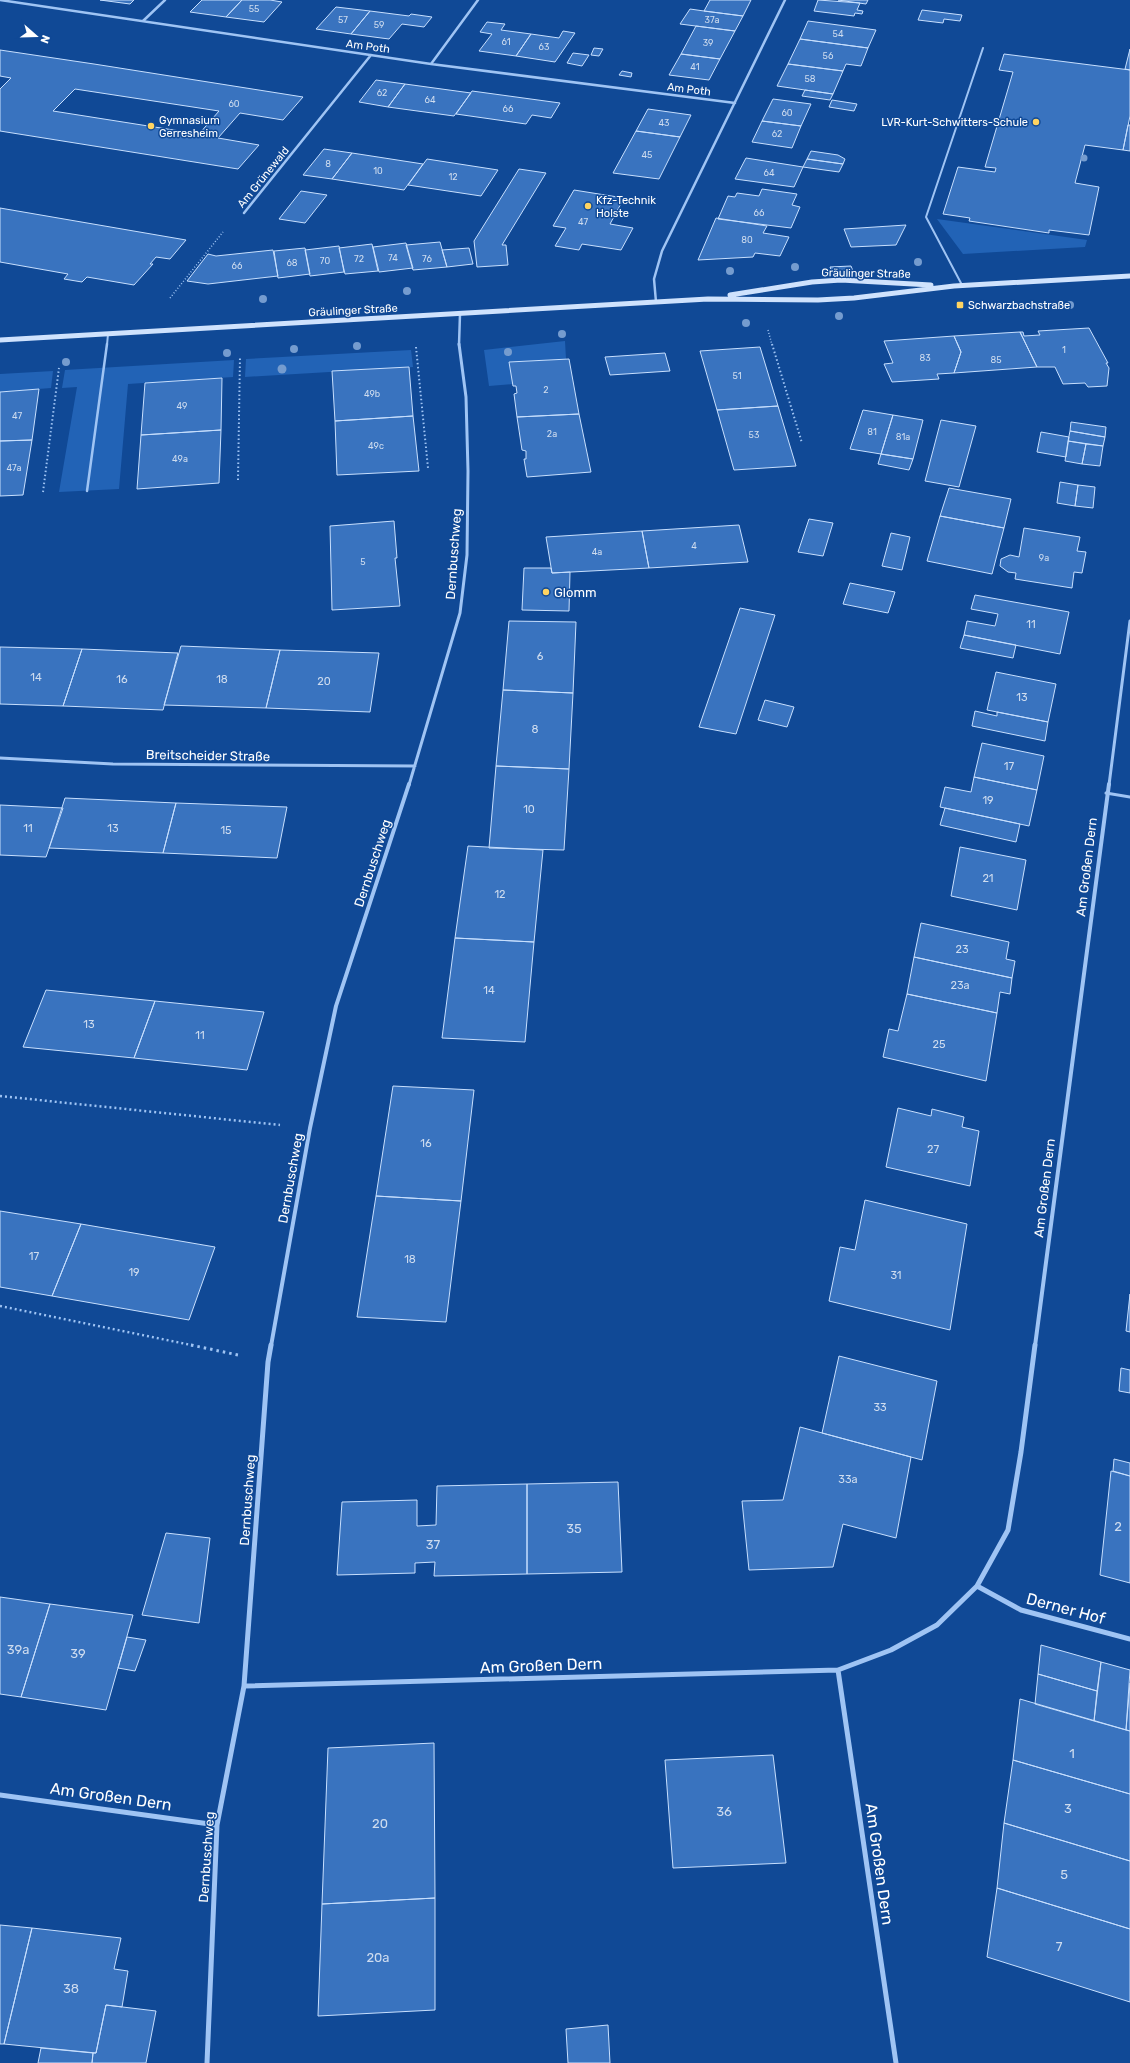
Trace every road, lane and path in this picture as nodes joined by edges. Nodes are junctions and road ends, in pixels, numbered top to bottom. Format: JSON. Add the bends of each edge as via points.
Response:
{"nodes":[{"id":1,"x":0,"y":0,"type":"edge"},
{"id":2,"x":165,"y":0,"type":"edge"},
{"id":3,"x":478,"y":0,"type":"edge"},
{"id":4,"x":785,"y":0,"type":"edge"},
{"id":5,"x":143,"y":22,"type":"junction"},
{"id":6,"x":983,"y":48,"type":"dead end"},
{"id":7,"x":372,"y":54,"type":"junction"},
{"id":8,"x":431,"y":64,"type":"junction"},
{"id":9,"x":735,"y":103,"type":"junction"},
{"id":10,"x":244,"y":213,"type":"joint"},
{"id":11,"x":1130,"y":276,"type":"edge"},
{"id":12,"x":962,"y":285,"type":"junction"},
{"id":13,"x":954,"y":286,"type":"junction"},
{"id":14,"x":708,"y":299,"type":"junction"},
{"id":15,"x":656,"y":302,"type":"junction"},
{"id":16,"x":169,"y":303,"type":"dead end"},
{"id":17,"x":460,"y":314,"type":"junction"},
{"id":18,"x":766,"y":324,"type":"dead end"},
{"id":19,"x":108,"y":334,"type":"junction"},
{"id":20,"x":0,"y":340,"type":"edge"},
{"id":21,"x":415,"y":340,"type":"dead end"},
{"id":22,"x":240,"y":350,"type":"dead end"},
{"id":23,"x":59,"y":368,"type":"dead end"},
{"id":24,"x":802,"y":443,"type":"dead end"},
{"id":25,"x":428,"y":468,"type":"dead end"},
{"id":26,"x":238,"y":480,"type":"dead end"},
{"id":27,"x":87,"y":490,"type":"dead end"},
{"id":28,"x":43,"y":492,"type":"dead end"},
{"id":29,"x":1130,"y":622,"type":"edge"},
{"id":30,"x":0,"y":758,"type":"edge"},
{"id":31,"x":415,"y":766,"type":"junction"},
{"id":32,"x":1106,"y":793,"type":"junction"},
{"id":33,"x":1130,"y":797,"type":"edge"},
{"id":34,"x":0,"y":1096,"type":"edge"},
{"id":35,"x":310,"y":1128,"type":"junction"},
{"id":36,"x":0,"y":1306,"type":"edge"},
{"id":37,"x":268,"y":1362,"type":"junction"},
{"id":38,"x":977,"y":1586,"type":"junction"},
{"id":39,"x":1130,"y":1639,"type":"edge"},
{"id":40,"x":838,"y":1670,"type":"junction"},
{"id":41,"x":244,"y":1686,"type":"junction"},
{"id":42,"x":0,"y":1795,"type":"edge"},
{"id":43,"x":217,"y":1825,"type":"junction"},
{"id":44,"x":207,"y":2063,"type":"edge"},
{"id":45,"x":896,"y":2063,"type":"edge"}],
"edges":[{"from":1,"to":5,"type":"street","name":"Am Poth"},
{"from":2,"to":5,"type":"street"},
{"from":3,"to":8,"type":"street"},
{"from":4,"to":9,"type":"street"},
{"from":5,"to":7,"type":"street","name":"Am Poth"},
{"from":6,"to":12,"type":"lane","via":[[926,217]]},
{"from":7,"to":8,"type":"street","name":"Am Poth"},
{"from":7,"to":10,"type":"street","name":"Am Grünewald"},
{"from":8,"to":9,"type":"street","name":"Am Poth"},
{"from":9,"to":15,"type":"street","via":[[662,251],[654,279]]},
{"from":10,"to":16,"type":"path","name":"Am Grünewald","via":[[231,223],[169,299]]},
{"from":11,"to":12,"type":"main road","name":"Gräulinger Straße"},
{"from":12,"to":13,"type":"main road","name":"Gräulinger Straße"},
{"from":13,"to":14,"type":"main road","name":"Gräulinger Straße","via":[[818,300]]},
{"from":13,"to":14,"type":"main road","name":"Gräulinger Straße","via":[[841,280],[812,282]]},
{"from":14,"to":15,"type":"main road","name":"Gräulinger Straße"},
{"from":15,"to":17,"type":"main road","name":"Gräulinger Straße"},
{"from":17,"to":19,"type":"main road","name":"Gräulinger Straße"},
{"from":17,"to":31,"type":"street","name":"Dernbuschweg","via":[[458,338],[466,397],[468,448],[467,555],[460,613]]},
{"from":18,"to":24,"type":"path"},
{"from":19,"to":20,"type":"main road","name":"Gräulinger Straße"},
{"from":19,"to":27,"type":"lane"},
{"from":21,"to":25,"type":"path"},
{"from":22,"to":26,"type":"path"},
{"from":23,"to":28,"type":"path"},
{"from":29,"to":32,"type":"street","name":"Am Großen Dern"},
{"from":30,"to":31,"type":"street","name":"Breitscheider Straße","via":[[113,764]]},
{"from":31,"to":35,"type":"street","name":"Dernbuschweg","via":[[336,1006]]},
{"from":32,"to":33,"type":"lane"},
{"from":32,"to":38,"type":"street","name":"Am Großen Dern","via":[[1021,1452],[1008,1530]]},
{"from":34,"to":35,"type":"path"},
{"from":35,"to":37,"type":"street","name":"Dernbuschweg"},
{"from":36,"to":37,"type":"path"},
{"from":37,"to":41,"type":"street","name":"Dernbuschweg"},
{"from":38,"to":39,"type":"street","name":"Derner Hof","via":[[1020,1610]]},
{"from":38,"to":40,"type":"street","name":"Am Großen Dern","via":[[937,1625],[891,1650]]},
{"from":40,"to":41,"type":"street","name":"Am Großen Dern"},
{"from":40,"to":45,"type":"street","name":"Am Großen Dern"},
{"from":41,"to":43,"type":"street","name":"Dernbuschweg"},
{"from":42,"to":43,"type":"street","name":"Am Großen Dern"},
{"from":43,"to":44,"type":"street","name":"Dernbuschweg"}]}
